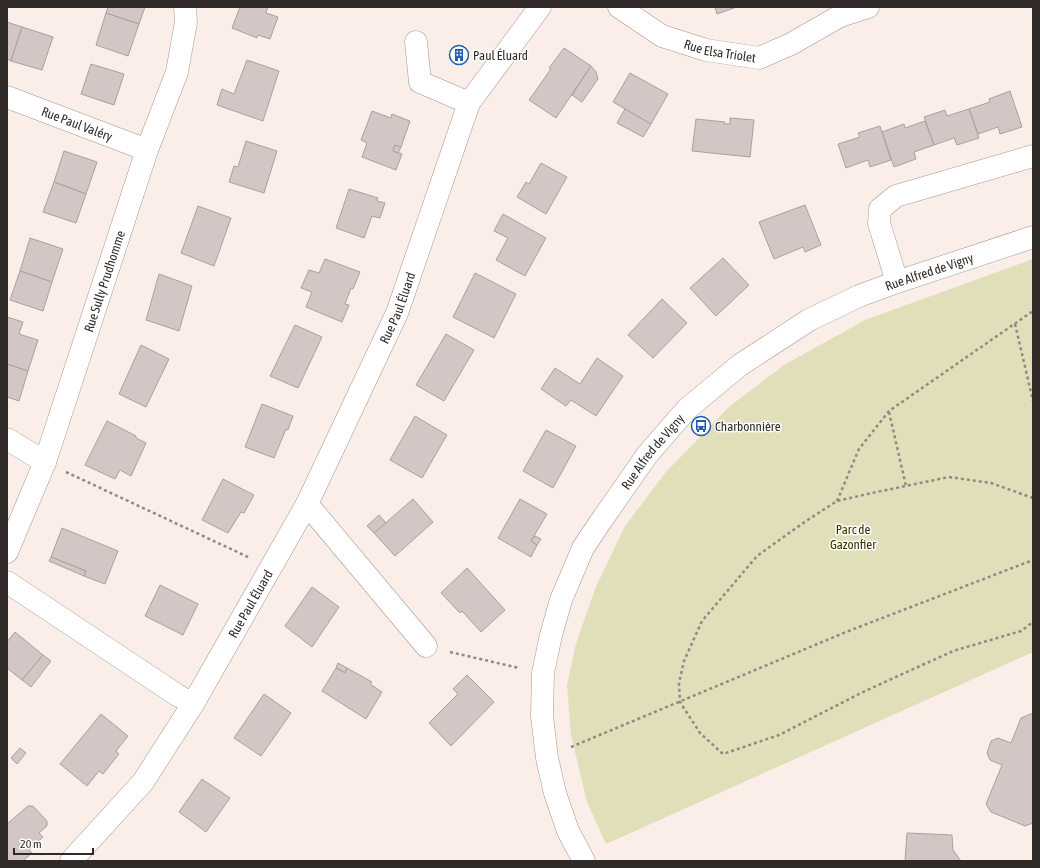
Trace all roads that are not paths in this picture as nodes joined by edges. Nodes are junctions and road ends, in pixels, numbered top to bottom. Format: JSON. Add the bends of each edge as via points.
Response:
{"nodes":[{"id":1,"x":185,"y":7,"type":"edge"},
{"id":2,"x":540,"y":7,"type":"edge"},
{"id":3,"x":619,"y":7,"type":"edge"},
{"id":4,"x":868,"y":7,"type":"edge"},
{"id":5,"x":416,"y":42,"type":"dead end"},
{"id":6,"x":7,"y":97,"type":"edge"},
{"id":7,"x":469,"y":103,"type":"junction"},
{"id":8,"x":148,"y":150,"type":"junction"},
{"id":9,"x":1033,"y":156,"type":"edge"},
{"id":10,"x":1033,"y":237,"type":"edge"},
{"id":11,"x":897,"y":282,"type":"junction"},
{"id":12,"x":7,"y":439,"type":"edge"},
{"id":13,"x":45,"y":462,"type":"junction"},
{"id":14,"x":307,"y":504,"type":"junction"},
{"id":15,"x":7,"y":552,"type":"edge"},
{"id":16,"x":7,"y":582,"type":"edge"},
{"id":17,"x":426,"y":646,"type":"road end"},
{"id":18,"x":193,"y":704,"type":"junction"},
{"id":19,"x":70,"y":861,"type":"edge"},
{"id":20,"x":584,"y":861,"type":"edge"}],
"edges":[{"from":1,"to":8,"type":"street","name":"Rue Sully Prudhomme","via":[[186,22],[177,72]]},
{"from":2,"to":7,"type":"street","name":"Rue Paul Éluard"},
{"from":3,"to":4,"type":"street","name":"Rue Elsa Triolet","via":[[662,36],[706,50],[759,58],[791,44],[840,16]]},
{"from":5,"to":7,"type":"street","via":[[420,82]]},
{"from":6,"to":8,"type":"street","name":"Rue Paul Valéry"},
{"from":7,"to":14,"type":"street","name":"Rue Paul Éluard","via":[[397,313]]},
{"from":8,"to":13,"type":"street","name":"Rue Sully Prudhomme"},
{"from":9,"to":11,"type":"street","via":[[896,196],[880,209],[879,223]]},
{"from":10,"to":11,"type":"street","name":"Rue Alfred de Vigny"},
{"from":11,"to":20,"type":"street","name":"Rue Alfred de Vigny","via":[[859,296],[809,320],[740,365],[687,409],[647,455],[583,548],[561,600],[551,634],[543,673],[542,716],[547,758],[555,793],[568,831]]},
{"from":12,"to":13,"type":"street"},
{"from":13,"to":15,"type":"street","name":"Rue Sully Prudhomme"},
{"from":14,"to":17,"type":"street"},
{"from":14,"to":18,"type":"street","name":"Rue Paul Éluard"},
{"from":16,"to":18,"type":"street"},
{"from":18,"to":19,"type":"street","name":"Rue Paul Éluard","via":[[143,782]]}]}
